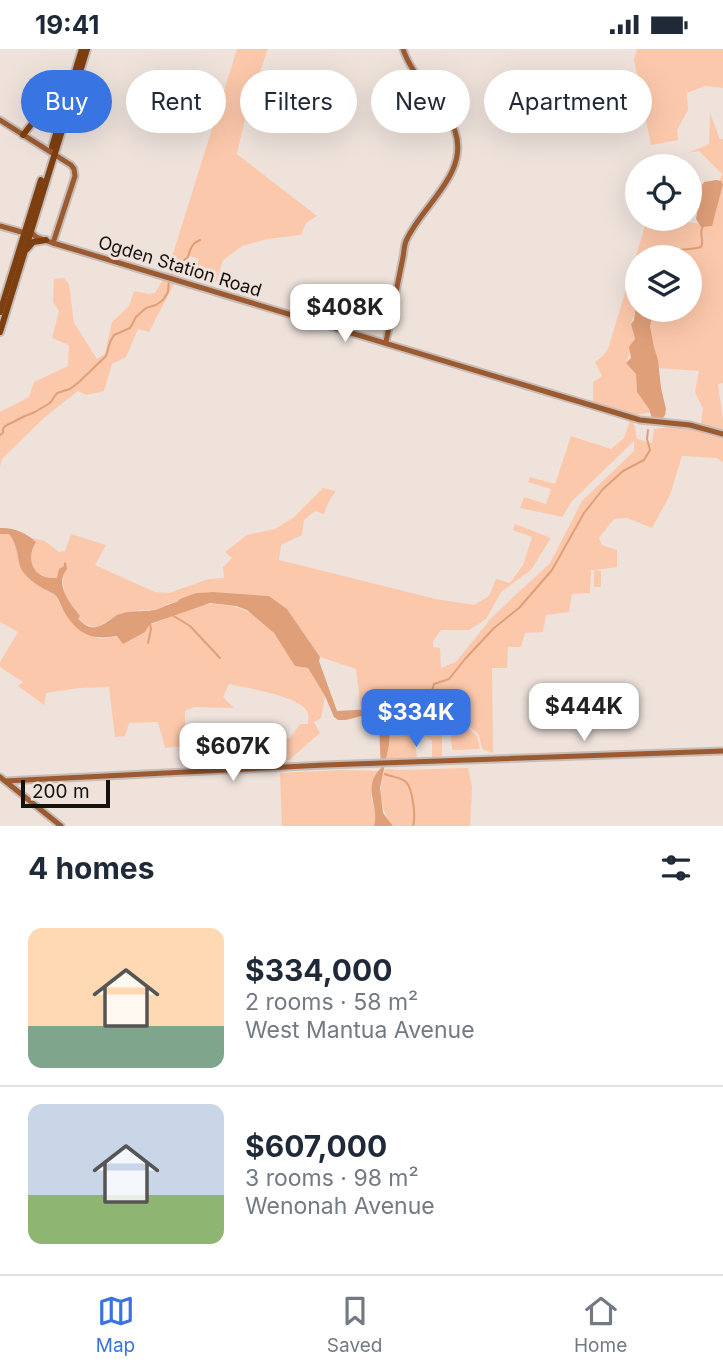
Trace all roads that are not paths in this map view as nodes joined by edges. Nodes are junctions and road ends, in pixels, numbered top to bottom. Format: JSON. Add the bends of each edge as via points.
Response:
{"nodes":[{"id":1,"x":85,"y":49,"type":"edge"},
{"id":2,"x":403,"y":49,"type":"edge"},
{"id":3,"x":77,"y":70,"type":"edge"},
{"id":4,"x":0,"y":120,"type":"edge"},
{"id":5,"x":57,"y":133,"type":"edge"},
{"id":6,"x":23,"y":135,"type":"joint"},
{"id":7,"x":52,"y":153,"type":"junction"},
{"id":8,"x":0,"y":226,"type":"edge"},
{"id":9,"x":28,"y":232,"type":"junction"},
{"id":10,"x":50,"y":242,"type":"junction"},
{"id":11,"x":10,"y":296,"type":"junction"},
{"id":12,"x":0,"y":312,"type":"edge"},
{"id":13,"x":0,"y":333,"type":"edge"},
{"id":14,"x":386,"y":342,"type":"junction"},
{"id":15,"x":723,"y":434,"type":"edge"},
{"id":16,"x":723,"y":751,"type":"edge"},
{"id":17,"x":3,"y":779,"type":"edge"},
{"id":18,"x":0,"y":787,"type":"edge"},
{"id":19,"x":61,"y":826,"type":"edge"}],
"edges":[{"from":1,"to":3,"type":"main road"},
{"from":1,"to":7,"type":"main road"},
{"from":2,"to":14,"type":"street","via":[[451,123],[457,156],[453,170],[405,243]]},
{"from":4,"to":6,"type":"street"},
{"from":5,"to":7,"type":"main road"},
{"from":6,"to":7,"type":"street"},
{"from":7,"to":9,"type":"main road"},
{"from":7,"to":10,"type":"street","via":[[72,167],[75,176]]},
{"from":8,"to":9,"type":"street"},
{"from":9,"to":10,"type":"street","name":"Ogden Station Road"},
{"from":9,"to":11,"type":"main road"},
{"from":9,"to":12,"type":"main road"},
{"from":10,"to":11,"type":"main road","via":[[33,242],[27,248]]},
{"from":10,"to":14,"type":"street","name":"Ogden Station Road"},
{"from":11,"to":13,"type":"main road"},
{"from":14,"to":15,"type":"street","name":"Ogden Station Road","via":[[620,414]]},
{"from":16,"to":17,"type":"street"},
{"from":17,"to":18,"type":"street"},
{"from":17,"to":19,"type":"street"}]}
